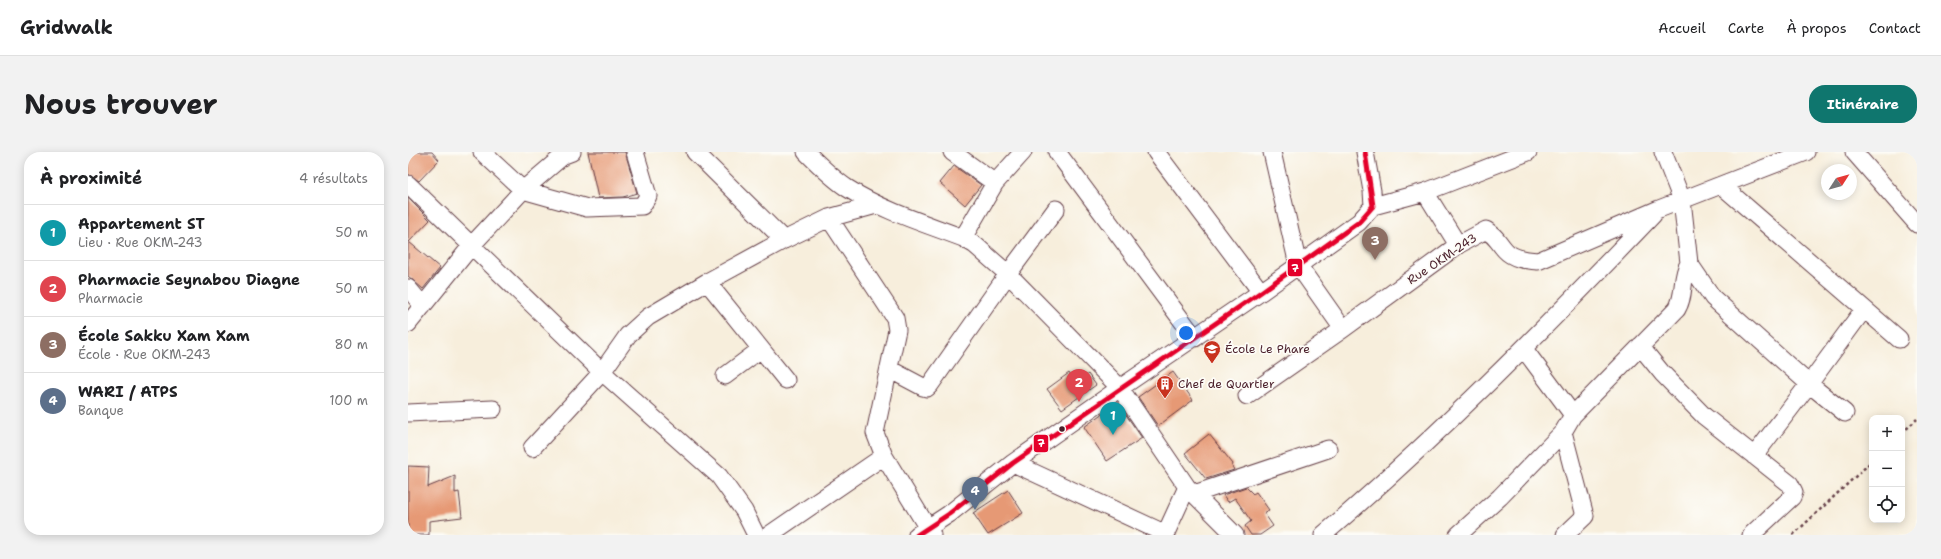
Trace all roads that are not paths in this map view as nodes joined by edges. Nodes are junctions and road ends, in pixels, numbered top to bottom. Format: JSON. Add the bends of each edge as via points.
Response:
{"nodes":[{"id":1,"x":482,"y":152,"type":"edge"},
{"id":2,"x":635,"y":152,"type":"edge"},
{"id":3,"x":695,"y":152,"type":"edge"},
{"id":4,"x":806,"y":152,"type":"edge"},
{"id":5,"x":952,"y":152,"type":"edge"},
{"id":6,"x":1024,"y":152,"type":"edge"},
{"id":7,"x":1057,"y":152,"type":"edge"},
{"id":8,"x":1156,"y":152,"type":"edge"},
{"id":9,"x":1272,"y":152,"type":"edge"},
{"id":10,"x":1366,"y":152,"type":"edge"},
{"id":11,"x":1528,"y":152,"type":"edge"},
{"id":12,"x":1663,"y":152,"type":"edge"},
{"id":13,"x":1806,"y":152,"type":"edge"},
{"id":14,"x":1854,"y":152,"type":"edge"},
{"id":15,"x":566,"y":153,"type":"edge"},
{"id":16,"x":995,"y":183,"type":"junction"},
{"id":17,"x":408,"y":184,"type":"edge"},
{"id":18,"x":1720,"y":185,"type":"junction"},
{"id":19,"x":523,"y":190,"type":"junction"},
{"id":20,"x":1425,"y":192,"type":"junction"},
{"id":21,"x":1682,"y":200,"type":"junction"},
{"id":22,"x":876,"y":205,"type":"junction"},
{"id":23,"x":1373,"y":206,"type":"junction"},
{"id":24,"x":1056,"y":209,"type":"dead end"},
{"id":25,"x":1659,"y":209,"type":"junction"},
{"id":26,"x":829,"y":218,"type":"junction"},
{"id":27,"x":1917,"y":224,"type":"edge"},
{"id":28,"x":963,"y":238,"type":"junction"},
{"id":29,"x":784,"y":240,"type":"junction"},
{"id":30,"x":472,"y":245,"type":"junction"},
{"id":31,"x":1458,"y":245,"type":"junction"},
{"id":32,"x":1689,"y":263,"type":"junction"},
{"id":33,"x":1298,"y":265,"type":"junction"},
{"id":34,"x":1008,"y":274,"type":"junction"},
{"id":35,"x":707,"y":282,"type":"junction"},
{"id":36,"x":408,"y":288,"type":"edge"},
{"id":37,"x":1261,"y":292,"type":"junction"},
{"id":38,"x":423,"y":306,"type":"junction"},
{"id":39,"x":1864,"y":309,"type":"junction"},
{"id":40,"x":408,"y":324,"type":"edge"},
{"id":41,"x":1343,"y":329,"type":"junction"},
{"id":42,"x":1195,"y":338,"type":"junction"},
{"id":43,"x":1899,"y":339,"type":"dead end"},
{"id":44,"x":1640,"y":346,"type":"junction"},
{"id":45,"x":761,"y":349,"type":"junction"},
{"id":46,"x":1524,"y":349,"type":"junction"},
{"id":47,"x":889,"y":369,"type":"junction"},
{"id":48,"x":602,"y":372,"type":"junction"},
{"id":49,"x":725,"y":376,"type":"dead end"},
{"id":50,"x":786,"y":380,"type":"dead end"},
{"id":51,"x":1809,"y":384,"type":"junction"},
{"id":52,"x":1120,"y":388,"type":"junction"},
{"id":53,"x":1246,"y":396,"type":"dead end"},
{"id":54,"x":493,"y":409,"type":"dead end"},
{"id":55,"x":408,"y":413,"type":"edge"},
{"id":56,"x":1845,"y":413,"type":"dead end"},
{"id":57,"x":1573,"y":415,"type":"junction"},
{"id":58,"x":1563,"y":432,"type":"junction"},
{"id":59,"x":532,"y":448,"type":"dead end"},
{"id":60,"x":1328,"y":448,"type":"dead end"},
{"id":61,"x":884,"y":456,"type":"junction"},
{"id":62,"x":1754,"y":456,"type":"junction"},
{"id":63,"x":1013,"y":463,"type":"junction"},
{"id":64,"x":1191,"y":490,"type":"junction"},
{"id":65,"x":926,"y":533,"type":"edge"},
{"id":66,"x":1166,"y":534,"type":"edge"},
{"id":67,"x":756,"y":535,"type":"edge"},
{"id":68,"x":769,"y":535,"type":"edge"},
{"id":69,"x":1235,"y":535,"type":"edge"},
{"id":70,"x":1323,"y":535,"type":"edge"},
{"id":71,"x":1458,"y":535,"type":"edge"},
{"id":72,"x":1565,"y":535,"type":"edge"},
{"id":73,"x":1751,"y":535,"type":"edge"}],
"edges":[{"from":1,"to":19,"type":"street"},
{"from":2,"to":19,"type":"street","via":[[648,196],[642,206],[588,208]]},
{"from":3,"to":29,"type":"street"},
{"from":4,"to":22,"type":"street","via":[[832,177]]},
{"from":5,"to":16,"type":"street"},
{"from":6,"to":16,"type":"street"},
{"from":7,"to":42,"type":"street"},
{"from":8,"to":37,"type":"street"},
{"from":9,"to":33,"type":"street"},
{"from":10,"to":23,"type":"street"},
{"from":11,"to":20,"type":"street"},
{"from":12,"to":21,"type":"street"},
{"from":13,"to":18,"type":"street","name":"Rue OKM-243"},
{"from":14,"to":27,"type":"street"},
{"from":15,"to":19,"type":"street"},
{"from":16,"to":28,"type":"street"},
{"from":17,"to":30,"type":"street"},
{"from":18,"to":21,"type":"street","name":"Rue OKM-243"},
{"from":18,"to":39,"type":"street"},
{"from":19,"to":30,"type":"street"},
{"from":20,"to":23,"type":"street"},
{"from":20,"to":31,"type":"street"},
{"from":21,"to":25,"type":"street","name":"Rue OKM-243"},
{"from":21,"to":32,"type":"street"},
{"from":22,"to":26,"type":"street"},
{"from":22,"to":28,"type":"street"},
{"from":23,"to":33,"type":"street","via":[[1359,222]]},
{"from":24,"to":34,"type":"street"},
{"from":25,"to":31,"type":"street","name":"Rue OKM-243","via":[[1538,261],[1520,260],[1506,251],[1497,237],[1486,230]]},
{"from":25,"to":46,"type":"street"},
{"from":26,"to":29,"type":"street"},
{"from":26,"to":47,"type":"street","via":[[895,318],[897,330]]},
{"from":28,"to":34,"type":"street","via":[[975,245]]},
{"from":29,"to":35,"type":"street"},
{"from":30,"to":38,"type":"street"},
{"from":30,"to":48,"type":"street"},
{"from":31,"to":41,"type":"street","name":"Rue OKM-243"},
{"from":32,"to":44,"type":"street","via":[[1684,273],[1682,300],[1677,309]]},
{"from":32,"to":51,"type":"street","via":[[1713,298]]},
{"from":33,"to":37,"type":"street"},
{"from":33,"to":41,"type":"street"},
{"from":34,"to":47,"type":"street","via":[[927,388]]},
{"from":34,"to":52,"type":"street"},
{"from":35,"to":45,"type":"street"},
{"from":35,"to":48,"type":"street","via":[[648,317],[628,335]]},
{"from":36,"to":38,"type":"street"},
{"from":37,"to":42,"type":"street"},
{"from":38,"to":40,"type":"street"},
{"from":39,"to":43,"type":"street"},
{"from":39,"to":51,"type":"street"},
{"from":41,"to":53,"type":"street","name":"Rue OKM-243"},
{"from":42,"to":52,"type":"street"},
{"from":44,"to":57,"type":"street"},
{"from":44,"to":62,"type":"street","via":[[1704,416]]},
{"from":45,"to":49,"type":"street"},
{"from":45,"to":50,"type":"street"},
{"from":46,"to":57,"type":"street"},
{"from":46,"to":70,"type":"street","via":[[1378,488]]},
{"from":47,"to":61,"type":"street","via":[[876,433]]},
{"from":48,"to":59,"type":"street"},
{"from":48,"to":67,"type":"street","via":[[719,476],[744,511]]},
{"from":51,"to":56,"type":"street"},
{"from":51,"to":62,"type":"street"},
{"from":52,"to":63,"type":"street"},
{"from":52,"to":64,"type":"street"},
{"from":54,"to":55,"type":"street"},
{"from":57,"to":58,"type":"street"},
{"from":58,"to":71,"type":"street"},
{"from":58,"to":72,"type":"street","via":[[1585,516]]},
{"from":60,"to":64,"type":"street"},
{"from":61,"to":65,"type":"street"},
{"from":61,"to":68,"type":"street"},
{"from":62,"to":73,"type":"street","via":[[1790,484],[1794,492],[1792,497]]},
{"from":63,"to":65,"type":"street"},
{"from":63,"to":66,"type":"street"},
{"from":64,"to":66,"type":"street"},
{"from":64,"to":69,"type":"street"}]}
